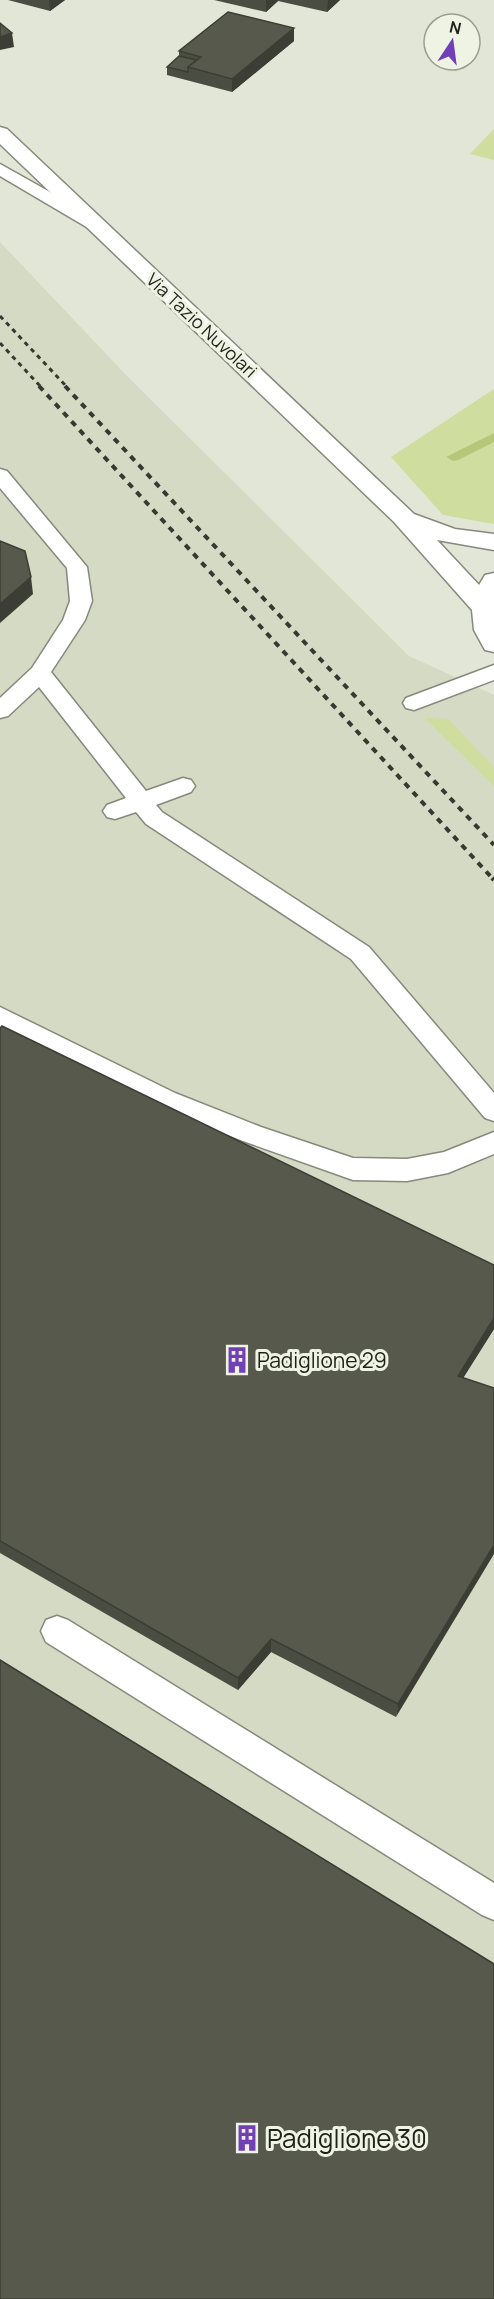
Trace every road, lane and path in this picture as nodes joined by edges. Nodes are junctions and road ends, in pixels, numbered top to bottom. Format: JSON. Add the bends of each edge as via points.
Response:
{"nodes":[{"id":1,"x":0,"y":133,"type":"edge"},
{"id":2,"x":0,"y":169,"type":"edge"},
{"id":3,"x":101,"y":228,"type":"junction"},
{"id":4,"x":0,"y":475,"type":"edge"},
{"id":5,"x":404,"y":517,"type":"junction"},
{"id":6,"x":494,"y":542,"type":"edge"},
{"id":7,"x":494,"y":581,"type":"edge"},
{"id":8,"x":484,"y":607,"type":"junction"},
{"id":9,"x":494,"y":644,"type":"edge"},
{"id":10,"x":494,"y":672,"type":"edge"},
{"id":11,"x":40,"y":673,"type":"junction"},
{"id":12,"x":414,"y":703,"type":"dead end"},
{"id":13,"x":0,"y":711,"type":"edge"},
{"id":14,"x":183,"y":786,"type":"dead end"},
{"id":15,"x":141,"y":801,"type":"junction"},
{"id":16,"x":115,"y":811,"type":"dead end"},
{"id":17,"x":0,"y":1017,"type":"edge"},
{"id":18,"x":494,"y":1111,"type":"edge"},
{"id":19,"x":494,"y":1143,"type":"edge"},
{"id":20,"x":57,"y":1631,"type":"dead end"},
{"id":21,"x":494,"y":1903,"type":"edge"}],
"edges":[{"from":1,"to":3,"type":"street","name":"Via Tazio Nuvolari"},
{"from":2,"to":3,"type":"lane"},
{"from":3,"to":5,"type":"street","name":"Via Tazio Nuvolari"},
{"from":4,"to":11,"type":"lane","via":[[77,567],[81,601],[74,620]]},
{"from":5,"to":6,"type":"street","name":"Via Tazio Nuvolari","via":[[450,536]]},
{"from":5,"to":8,"type":"street","name":"Via Tazio Nuvolari"},
{"from":7,"to":8,"type":"street"},
{"from":8,"to":9,"type":"street","via":[[489,638]]},
{"from":10,"to":12,"type":"lane"},
{"from":11,"to":13,"type":"lane"},
{"from":11,"to":15,"type":"lane"},
{"from":14,"to":15,"type":"lane"},
{"from":15,"to":16,"type":"lane"},
{"from":15,"to":18,"type":"lane","via":[[154,818],[360,953]]},
{"from":17,"to":19,"type":"lane","via":[[166,1100],[353,1169],[407,1170],[448,1162]]},
{"from":20,"to":21,"type":"lane"}]}
